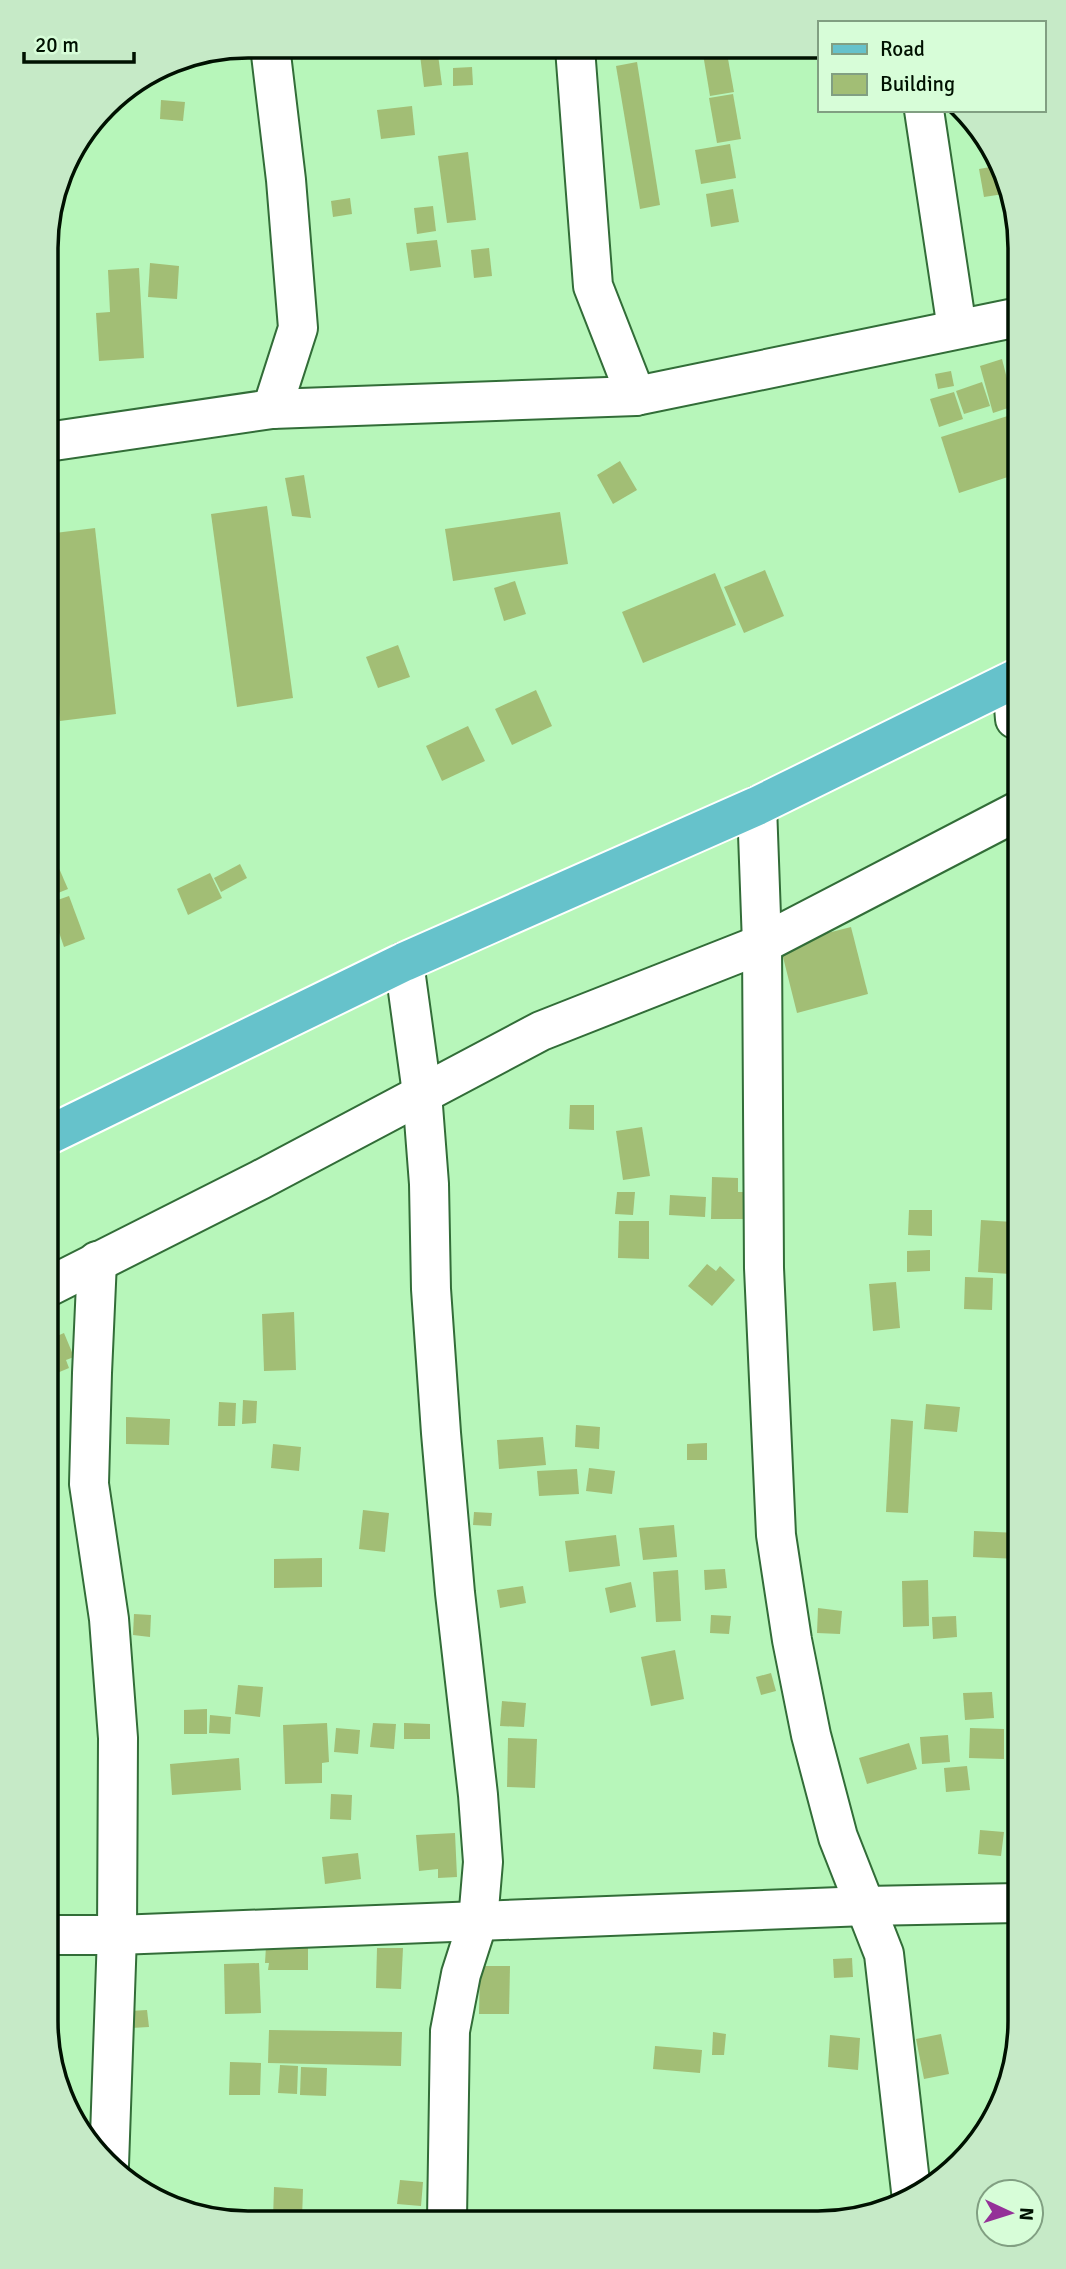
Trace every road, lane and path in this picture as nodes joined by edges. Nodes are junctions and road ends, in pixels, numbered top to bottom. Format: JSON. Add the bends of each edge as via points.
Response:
{"nodes":[{"id":1,"x":271,"y":58,"type":"edge"},
{"id":2,"x":576,"y":58,"type":"edge"},
{"id":3,"x":924,"y":112,"type":"edge"},
{"id":4,"x":1008,"y":319,"type":"edge"},
{"id":5,"x":957,"y":328,"type":"junction"},
{"id":6,"x":636,"y":396,"type":"junction"},
{"id":7,"x":272,"y":409,"type":"junction"},
{"id":8,"x":58,"y":440,"type":"edge"},
{"id":9,"x":1008,"y":682,"type":"edge"},
{"id":10,"x":757,"y":806,"type":"junction"},
{"id":11,"x":1008,"y":816,"type":"edge"},
{"id":12,"x":762,"y":944,"type":"junction"},
{"id":13,"x":404,"y":962,"type":"junction"},
{"id":14,"x":422,"y":1093,"type":"junction"},
{"id":15,"x":58,"y":1131,"type":"edge"},
{"id":16,"x":97,"y":1261,"type":"junction"},
{"id":17,"x":58,"y":1282,"type":"edge"},
{"id":18,"x":1008,"y":1903,"type":"edge"},
{"id":19,"x":866,"y":1906,"type":"junction"},
{"id":20,"x":478,"y":1921,"type":"junction"},
{"id":21,"x":58,"y":1926,"type":"edge"},
{"id":22,"x":86,"y":1935,"type":"edge"},
{"id":23,"x":107,"y":2149,"type":"edge"},
{"id":24,"x":910,"y":2187,"type":"edge"},
{"id":25,"x":447,"y":2211,"type":"edge"}],
"edges":[{"from":1,"to":7,"type":"street","via":[[298,328]]},
{"from":2,"to":6,"type":"street","via":[[593,286]]},
{"from":3,"to":5,"type":"street"},
{"from":4,"to":5,"type":"street"},
{"from":5,"to":6,"type":"street"},
{"from":6,"to":7,"type":"street"},
{"from":7,"to":8,"type":"street"},
{"from":9,"to":10,"type":"main road"},
{"from":10,"to":12,"type":"street"},
{"from":10,"to":13,"type":"main road"},
{"from":11,"to":12,"type":"street"},
{"from":12,"to":14,"type":"street","via":[[541,1031]]},
{"from":12,"to":19,"type":"street","via":[[764,1268],[776,1535],[811,1735],[838,1836]]},
{"from":13,"to":14,"type":"street"},
{"from":13,"to":15,"type":"main road"},
{"from":14,"to":16,"type":"street"},
{"from":14,"to":20,"type":"street","via":[[443,1446],[483,1861]]},
{"from":16,"to":17,"type":"street"},
{"from":16,"to":22,"type":"street","via":[[89,1484],[109,1619],[118,1738]]},
{"from":18,"to":19,"type":"street"},
{"from":19,"to":20,"type":"street"},
{"from":19,"to":24,"type":"street","via":[[884,1954]]},
{"from":20,"to":22,"type":"street"},
{"from":20,"to":25,"type":"street","via":[[450,2031]]},
{"from":21,"to":22,"type":"street"},
{"from":22,"to":23,"type":"street"}]}
